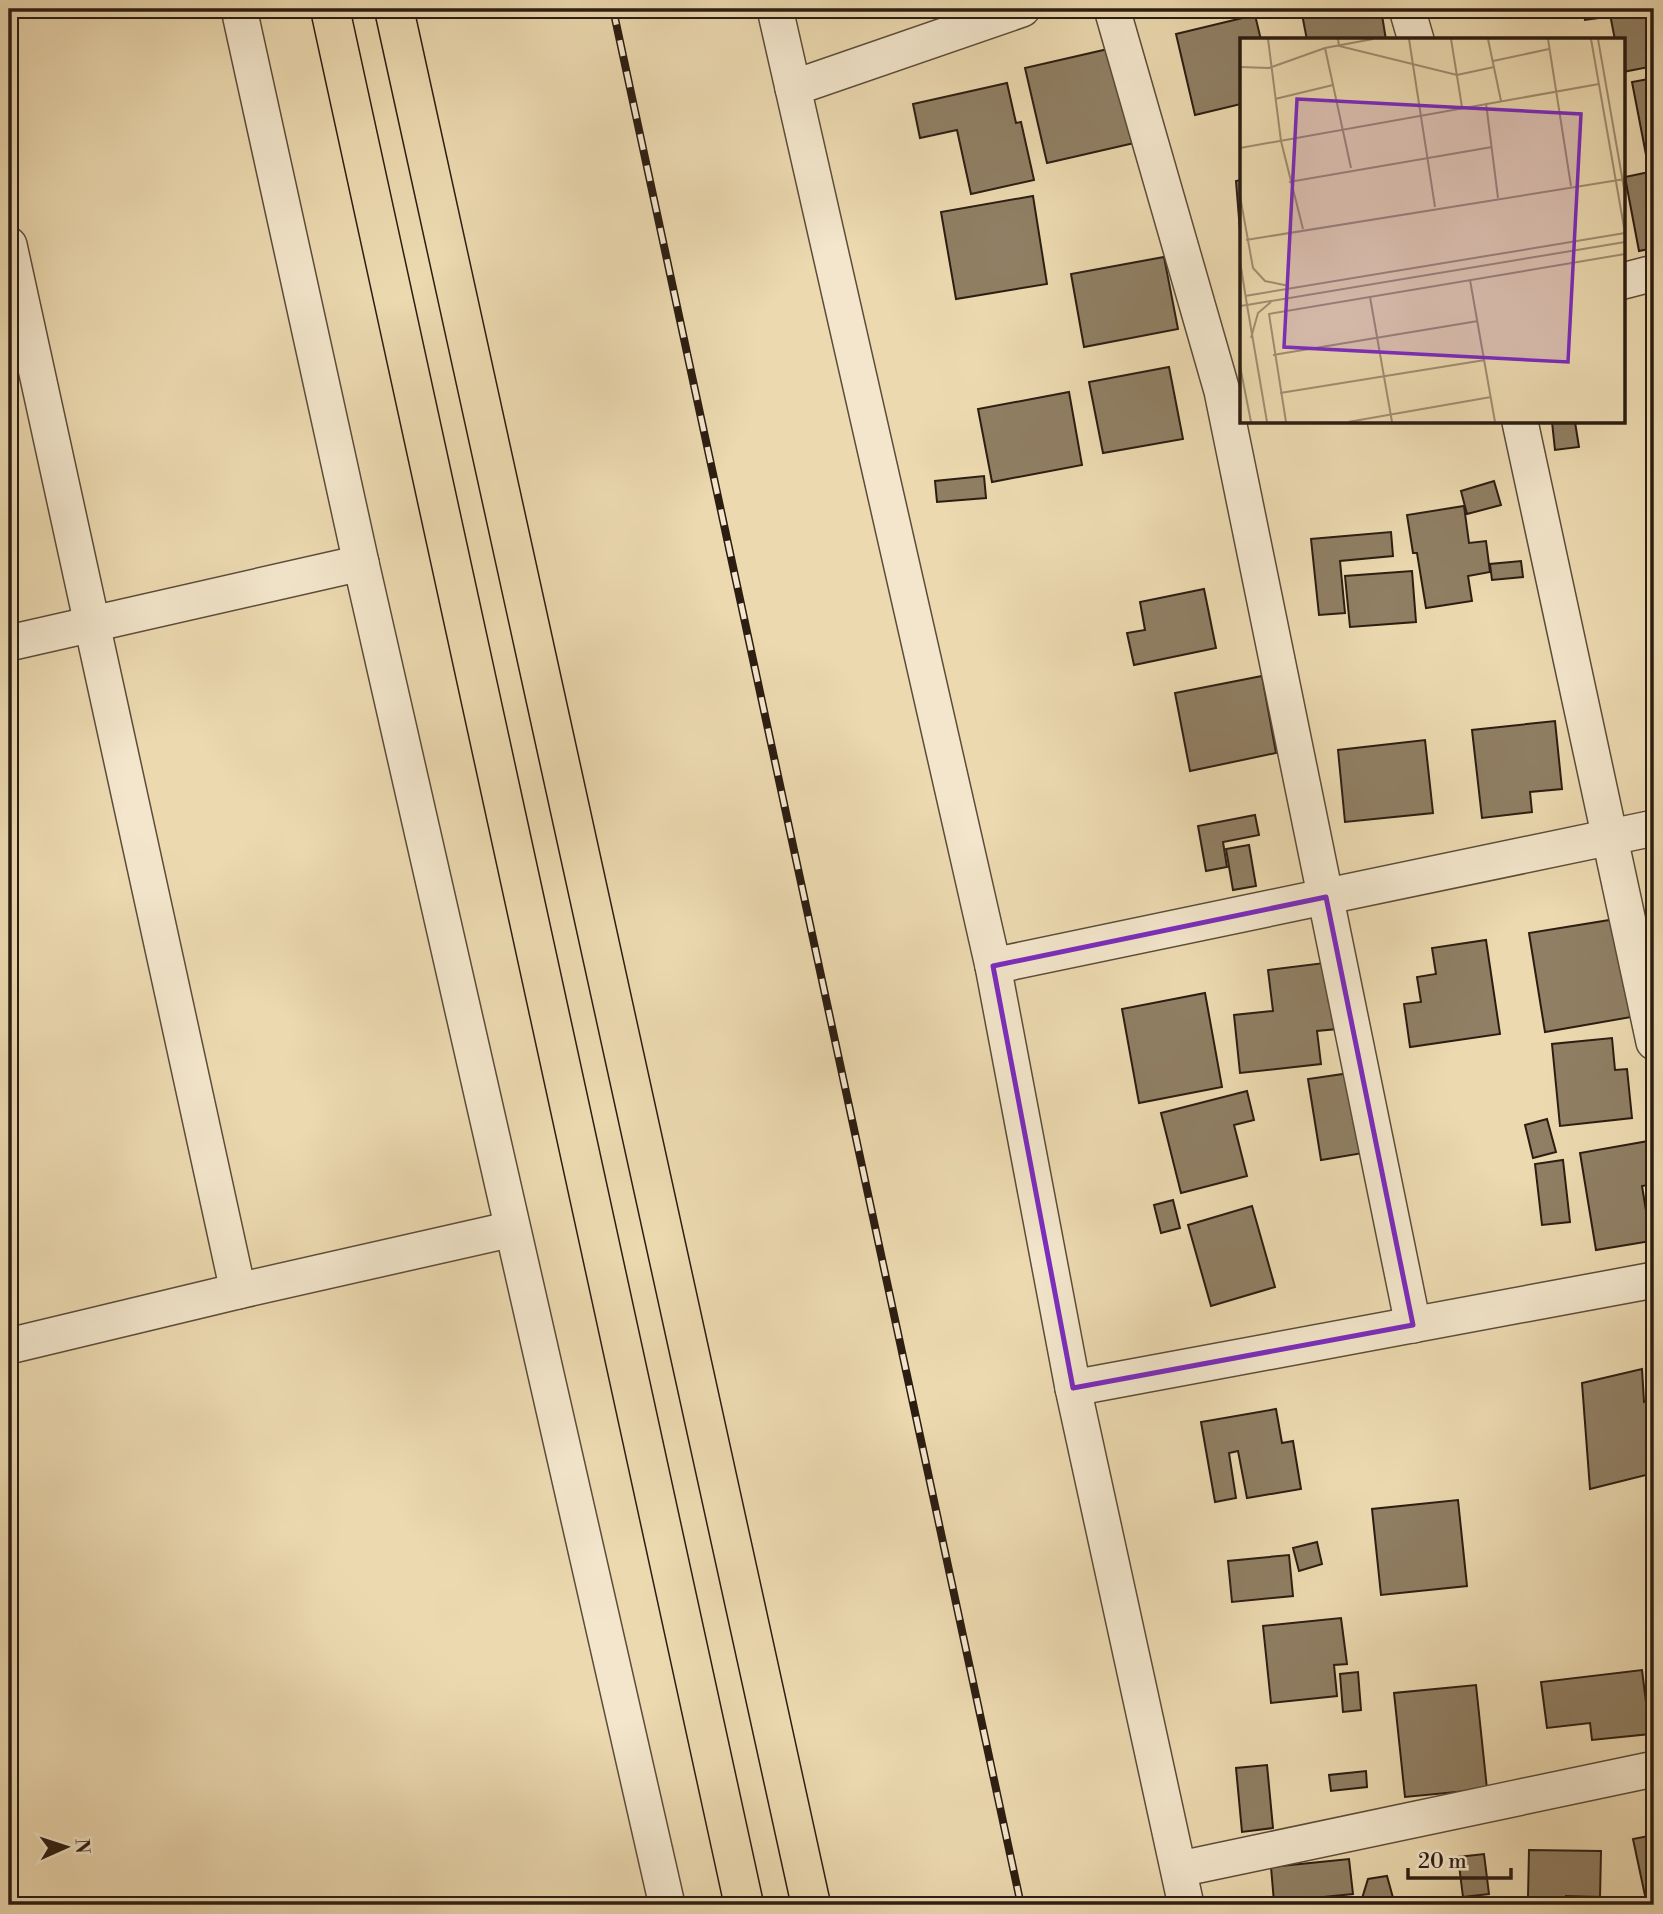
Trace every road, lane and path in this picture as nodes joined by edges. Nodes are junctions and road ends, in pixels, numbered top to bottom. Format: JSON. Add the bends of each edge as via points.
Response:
{"nodes":[{"id":1,"x":239,"y":9,"type":"edge"},
{"id":2,"x":330,"y":9,"type":"edge"},
{"id":3,"x":394,"y":9,"type":"edge"},
{"id":4,"x":775,"y":9,"type":"edge"},
{"id":5,"x":1022,"y":9,"type":"edge"},
{"id":6,"x":1112,"y":9,"type":"edge"},
{"id":7,"x":1407,"y":9,"type":"edge"},
{"id":8,"x":1415,"y":38,"type":"edge"},
{"id":9,"x":793,"y":88,"type":"junction"},
{"id":10,"x":9,"y":245,"type":"edge"},
{"id":11,"x":1654,"y":273,"type":"edge"},
{"id":12,"x":1624,"y":281,"type":"edge"},
{"id":13,"x":1232,"y":388,"type":"edge"},
{"id":14,"x":1520,"y":424,"type":"edge"},
{"id":15,"x":360,"y":563,"type":"junction"},
{"id":16,"x":91,"y":624,"type":"junction"},
{"id":17,"x":9,"y":643,"type":"edge"},
{"id":18,"x":1654,"y":828,"type":"edge"},
{"id":19,"x":1609,"y":838,"type":"junction"},
{"id":20,"x":1326,"y":897,"type":"junction"},
{"id":21,"x":993,"y":966,"type":"junction"},
{"id":22,"x":1654,"y":1042,"type":"edge"},
{"id":23,"x":512,"y":1229,"type":"junction"},
{"id":24,"x":1654,"y":1280,"type":"edge"},
{"id":25,"x":238,"y":1291,"type":"junction"},
{"id":26,"x":1413,"y":1325,"type":"junction"},
{"id":27,"x":9,"y":1346,"type":"edge"},
{"id":28,"x":1073,"y":1388,"type":"junction"},
{"id":29,"x":1654,"y":1769,"type":"edge"},
{"id":30,"x":1180,"y":1869,"type":"junction"},
{"id":31,"x":667,"y":1905,"type":"edge"},
{"id":32,"x":744,"y":1905,"type":"edge"},
{"id":33,"x":811,"y":1905,"type":"edge"},
{"id":34,"x":1186,"y":1905,"type":"edge"}],
"edges":[{"from":1,"to":15,"type":"street"},
{"from":2,"to":32,"type":"main road"},
{"from":3,"to":33,"type":"main road"},
{"from":4,"to":9,"type":"street"},
{"from":5,"to":9,"type":"street"},
{"from":6,"to":13,"type":"street"},
{"from":7,"to":8,"type":"street"},
{"from":9,"to":21,"type":"street"},
{"from":10,"to":16,"type":"street"},
{"from":11,"to":12,"type":"street"},
{"from":13,"to":20,"type":"street"},
{"from":14,"to":19,"type":"street"},
{"from":15,"to":16,"type":"street"},
{"from":15,"to":23,"type":"street"},
{"from":16,"to":17,"type":"street"},
{"from":16,"to":25,"type":"street"},
{"from":18,"to":19,"type":"street"},
{"from":19,"to":20,"type":"street"},
{"from":19,"to":22,"type":"street"},
{"from":20,"to":21,"type":"street"},
{"from":20,"to":26,"type":"street"},
{"from":21,"to":28,"type":"street"},
{"from":23,"to":25,"type":"street"},
{"from":23,"to":31,"type":"street"},
{"from":24,"to":26,"type":"street"},
{"from":25,"to":27,"type":"street"},
{"from":26,"to":28,"type":"street"},
{"from":28,"to":30,"type":"street"},
{"from":29,"to":30,"type":"street"},
{"from":30,"to":34,"type":"street"}]}
